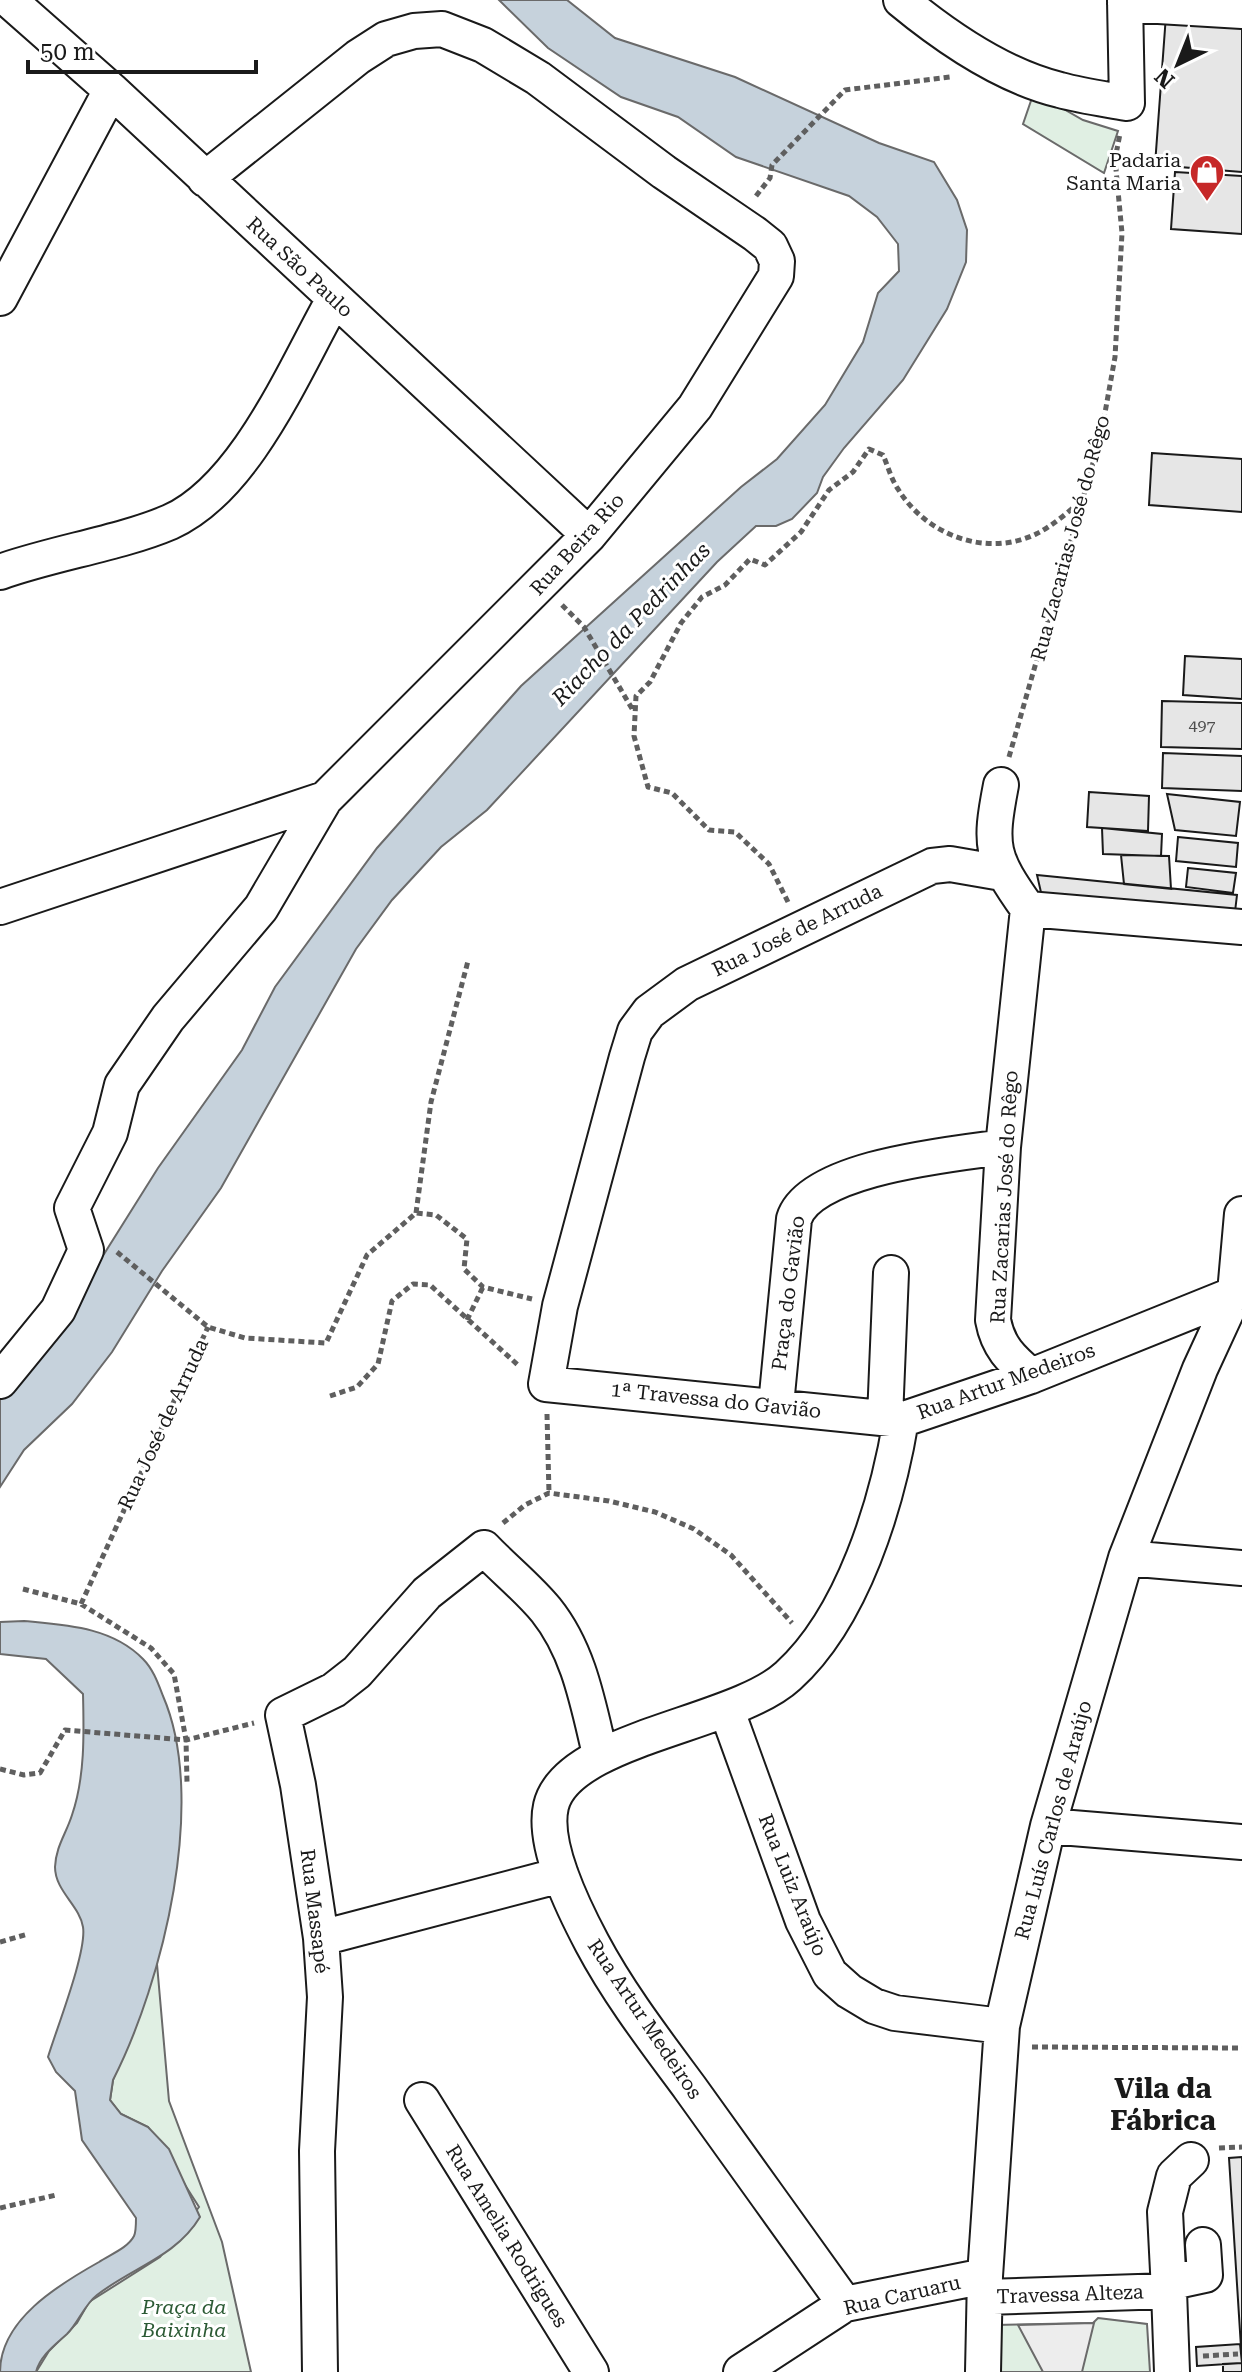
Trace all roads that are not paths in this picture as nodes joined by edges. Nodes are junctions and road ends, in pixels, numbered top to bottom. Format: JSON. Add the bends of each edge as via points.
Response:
{"nodes":[{"id":1,"x":9,"y":0,"type":"edge"},
{"id":2,"x":901,"y":0,"type":"edge"},
{"id":3,"x":1125,"y":2,"type":"edge"},
{"id":4,"x":1242,"y":11,"type":"edge"},
{"id":5,"x":111,"y":90,"type":"junction"},
{"id":6,"x":205,"y":179,"type":"junction"},
{"id":7,"x":0,"y":298,"type":"edge"},
{"id":8,"x":334,"y":299,"type":"junction"},
{"id":9,"x":589,"y":535,"type":"junction"},
{"id":10,"x":0,"y":572,"type":"edge"},
{"id":11,"x":1001,"y":785,"type":"road end"},
{"id":12,"x":325,"y":799,"type":"junction"},
{"id":13,"x":1002,"y":873,"type":"junction"},
{"id":14,"x":0,"y":907,"type":"edge"},
{"id":15,"x":1028,"y":909,"type":"junction"},
{"id":16,"x":1242,"y":927,"type":"edge"},
{"id":17,"x":1003,"y":1147,"type":"junction"},
{"id":18,"x":1242,"y":1214,"type":"edge"},
{"id":19,"x":891,"y":1273,"type":"dead end"},
{"id":20,"x":1239,"y":1292,"type":"edge"},
{"id":21,"x":1031,"y":1376,"type":"junction"},
{"id":22,"x":0,"y":1381,"type":"edge"},
{"id":23,"x":546,"y":1384,"type":"joint"},
{"id":24,"x":776,"y":1405,"type":"junction"},
{"id":25,"x":893,"y":1419,"type":"junction"},
{"id":26,"x":1126,"y":1558,"type":"junction"},
{"id":27,"x":1242,"y":1568,"type":"edge"},
{"id":28,"x":727,"y":1711,"type":"junction"},
{"id":29,"x":600,"y":1754,"type":"junction"},
{"id":30,"x":1048,"y":1826,"type":"junction"},
{"id":31,"x":1242,"y":1842,"type":"edge"},
{"id":32,"x":561,"y":1875,"type":"junction"},
{"id":33,"x":321,"y":1938,"type":"junction"},
{"id":34,"x":1001,"y":2036,"type":"junction"},
{"id":35,"x":422,"y":2100,"type":"dead end"},
{"id":36,"x":1191,"y":2160,"type":"dead end"},
{"id":37,"x":1203,"y":2245,"type":"dead end"},
{"id":38,"x":985,"y":2286,"type":"junction"},
{"id":39,"x":1168,"y":2287,"type":"junction"},
{"id":40,"x":845,"y":2304,"type":"junction"},
{"id":41,"x":1184,"y":2364,"type":"edge"},
{"id":42,"x":320,"y":2372,"type":"edge"},
{"id":43,"x":591,"y":2372,"type":"edge"},
{"id":44,"x":741,"y":2372,"type":"edge"},
{"id":45,"x":983,"y":2372,"type":"edge"}],
"edges":[{"from":1,"to":5,"type":"street","name":"Rua São Paulo"},
{"from":2,"to":3,"type":"street","via":[[967,48],[1015,73],[1059,90],[1127,103]]},
{"from":3,"to":4,"type":"street"},
{"from":5,"to":6,"type":"street","name":"Rua São Paulo"},
{"from":5,"to":7,"type":"street"},
{"from":6,"to":8,"type":"street","name":"Rua São Paulo"},
{"from":6,"to":9,"type":"street","name":"Rua Beira Rio","via":[[367,51],[386,39],[442,29],[483,45],[538,78],[770,246],[777,261],[771,289],[695,407]]},
{"from":8,"to":9,"type":"street","name":"Rua São Paulo"},
{"from":8,"to":10,"type":"street","via":[[263,426],[233,470],[202,502],[170,522]]},
{"from":9,"to":12,"type":"street","name":"Rua Beira Rio"},
{"from":11,"to":13,"type":"street","via":[[993,847]]},
{"from":12,"to":14,"type":"street"},
{"from":12,"to":22,"type":"street","name":"Rua Beira Rio","via":[[261,908],[168,1018],[122,1085],[110,1133],[72,1208],[86,1250],[58,1310]]},
{"from":13,"to":15,"type":"street"},
{"from":13,"to":23,"type":"street","name":"Rua José de Arruda","via":[[932,866],[663,999],[635,1031],[560,1306]]},
{"from":15,"to":16,"type":"street"},
{"from":15,"to":17,"type":"street","name":"Rua Zacarias José do Rêgo"},
{"from":17,"to":21,"type":"street","name":"Rua Zacarias José do Rêgo","via":[[993,1320],[1006,1354]]},
{"from":17,"to":24,"type":"street","name":"Praça do Gavião","via":[[890,1164],[805,1199],[794,1219]]},
{"from":18,"to":20,"type":"street","name":"Rua Luís Carlos de Araújo"},
{"from":19,"to":25,"type":"street"},
{"from":20,"to":21,"type":"street","name":"Rua Artur Medeiros"},
{"from":20,"to":26,"type":"street","name":"Rua Luís Carlos de Araújo","via":[[1200,1369]]},
{"from":21,"to":25,"type":"street","name":"Rua Artur Medeiros"},
{"from":23,"to":24,"type":"street","name":"1ª Travessa do Gavião"},
{"from":24,"to":25,"type":"street","name":"1ª Travessa do Gavião"},
{"from":25,"to":28,"type":"street","name":"Rua Artur Medeiros","via":[[895,1454],[868,1549],[840,1605],[788,1676]]},
{"from":26,"to":27,"type":"street"},
{"from":26,"to":30,"type":"street","name":"Rua Luís Carlos de Araújo"},
{"from":28,"to":29,"type":"street","name":"Rua Artur Medeiros"},
{"from":28,"to":34,"type":"street","name":"Rua Luiz Araújo","via":[[803,1921],[830,1974],[861,1999],[895,2013]]},
{"from":29,"to":32,"type":"street","name":"Rua Artur Medeiros","via":[[577,1770],[552,1803],[549,1827]]},
{"from":29,"to":33,"type":"street","name":"Rua Massapé","via":[[584,1685],[562,1634],[545,1609],[484,1548],[427,1593],[357,1672],[334,1690],[283,1715]]},
{"from":30,"to":31,"type":"street"},
{"from":30,"to":34,"type":"street","name":"Rua Luís Carlos de Araújo"},
{"from":32,"to":33,"type":"street"},
{"from":32,"to":40,"type":"street","name":"Rua Artur Medeiros","via":[[592,1944],[623,1992]]},
{"from":33,"to":42,"type":"street","name":"Rua Massapé","via":[[325,2034],[317,2151]]},
{"from":34,"to":38,"type":"street","name":"Rua Luís Carlos de Araújo"},
{"from":35,"to":43,"type":"street","name":"Rua Amelia Rodrigues"},
{"from":36,"to":39,"type":"street","via":[[1174,2176],[1165,2212]]},
{"from":37,"to":39,"type":"street","via":[[1203,2276]]},
{"from":38,"to":39,"type":"street","name":"Travessa Alteza"},
{"from":38,"to":40,"type":"street","name":"Rua Caruaru"},
{"from":38,"to":45,"type":"street","name":"Rua Luís Carlos de Araújo"},
{"from":39,"to":41,"type":"street","name":"Travessa Alteza"},
{"from":40,"to":44,"type":"street","name":"Rua Caruaru"}]}
